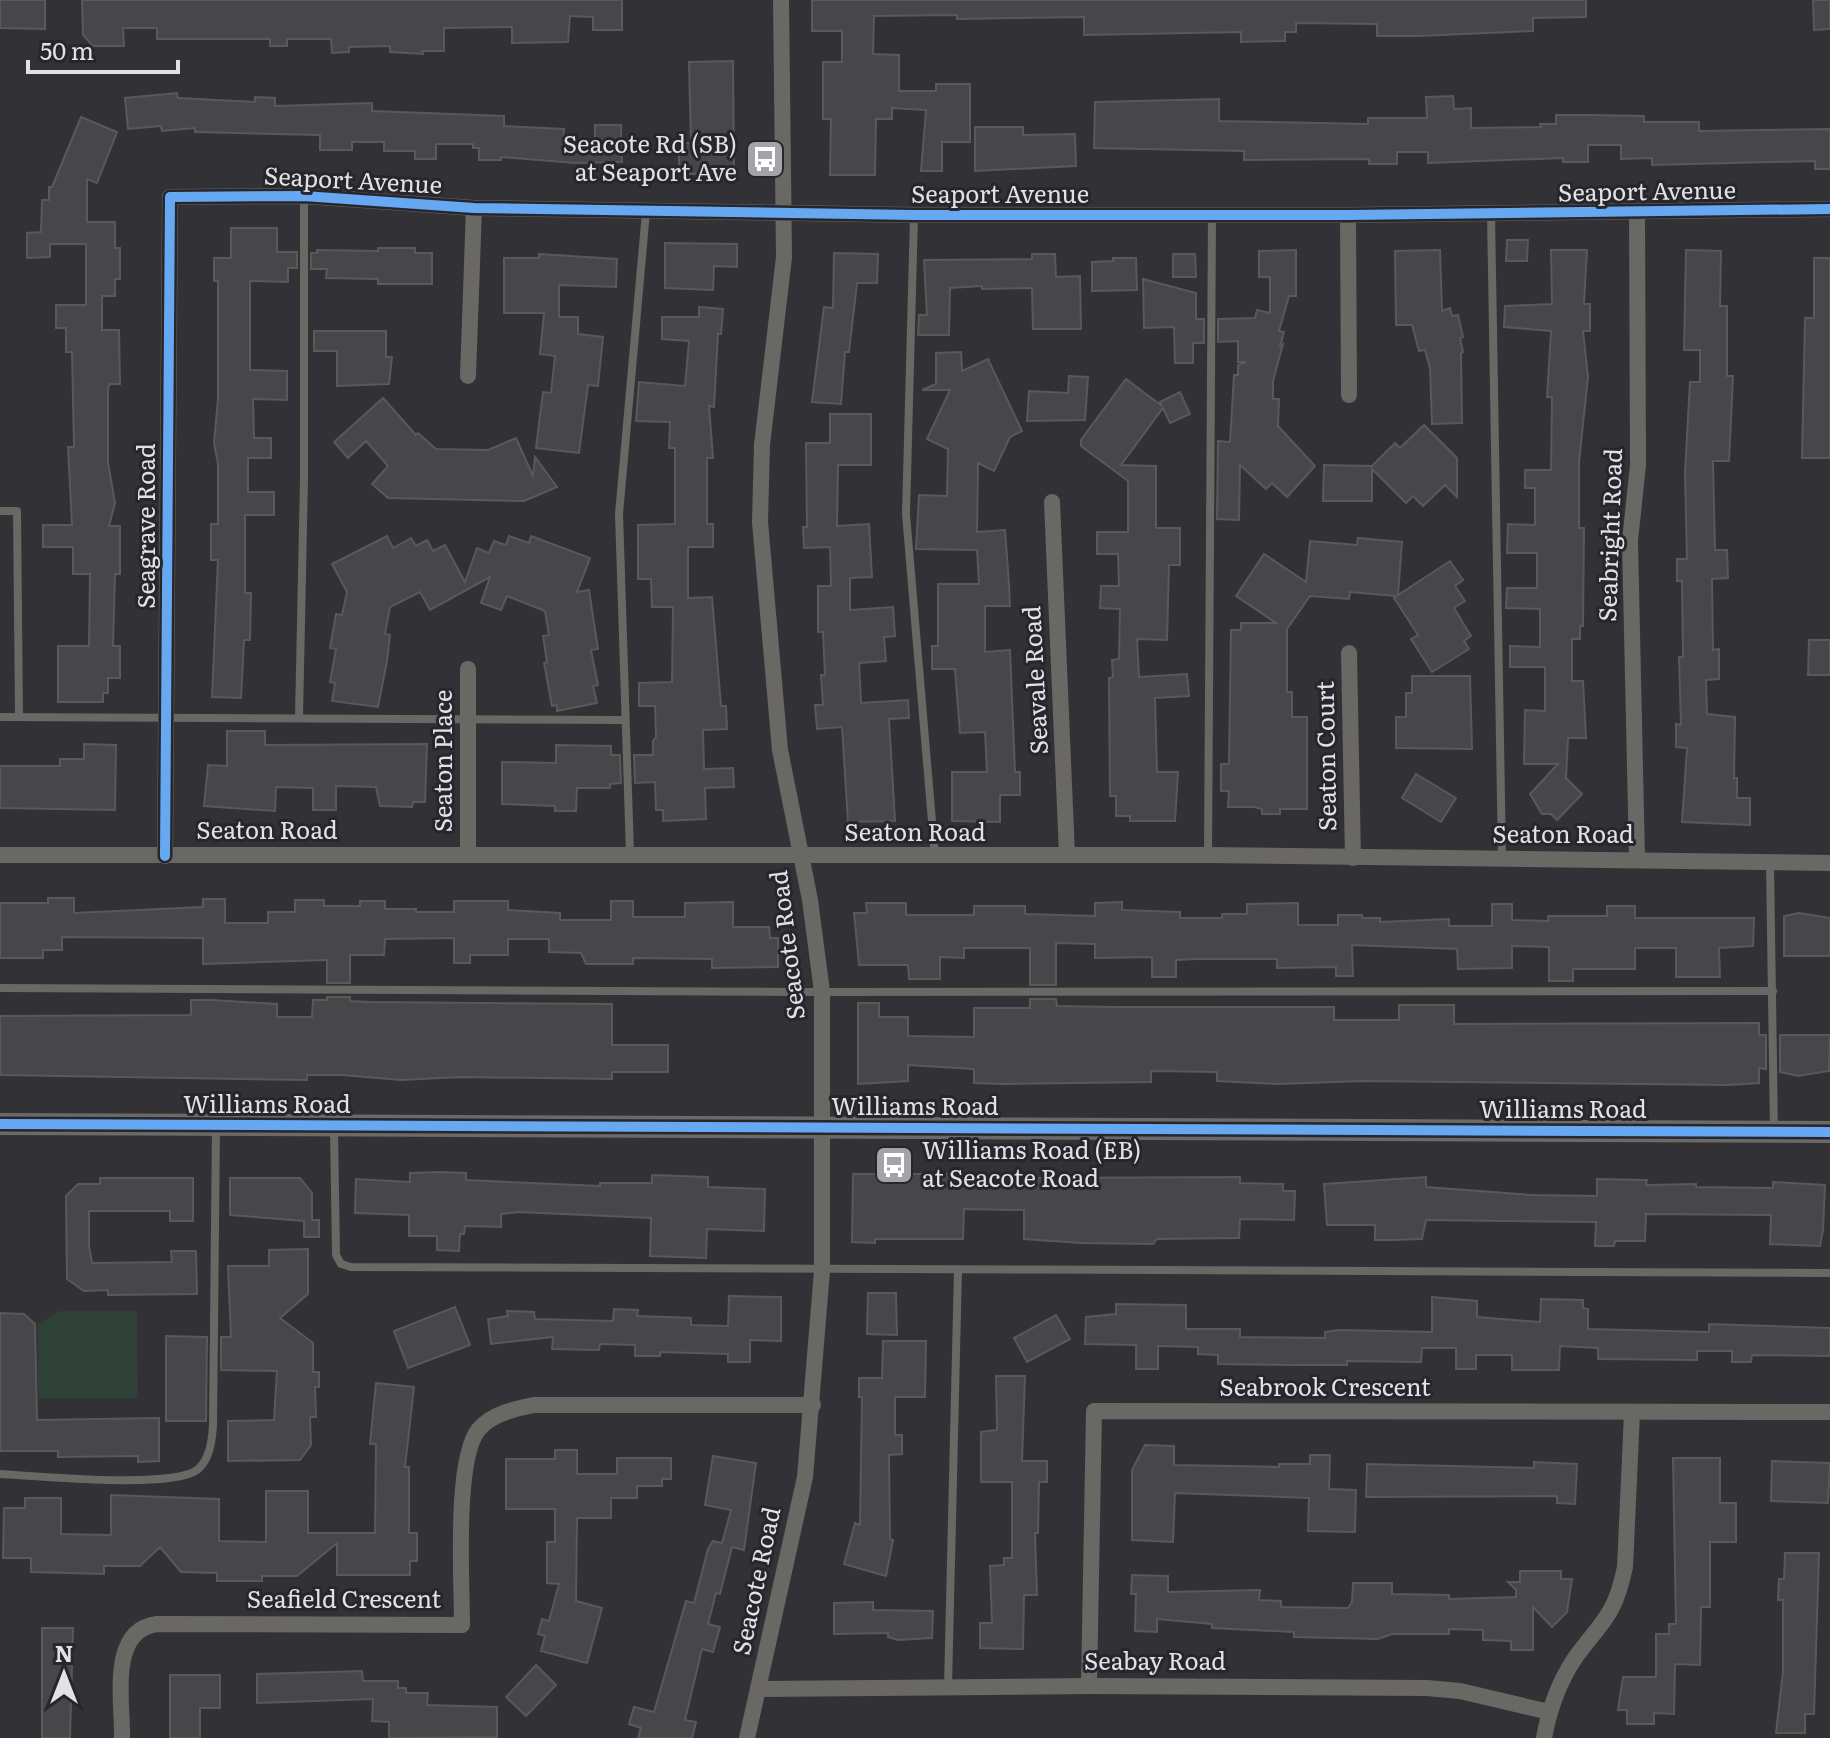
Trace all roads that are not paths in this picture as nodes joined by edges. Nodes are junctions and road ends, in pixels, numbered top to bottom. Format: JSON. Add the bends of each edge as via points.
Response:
{"nodes":[{"id":1,"x":781,"y":0,"type":"edge"},
{"id":2,"x":304,"y":196,"type":"junction"},
{"id":3,"x":170,"y":197,"type":"joint"},
{"id":4,"x":474,"y":208,"type":"junction"},
{"id":5,"x":1830,"y":209,"type":"edge"},
{"id":6,"x":646,"y":212,"type":"junction"},
{"id":7,"x":785,"y":212,"type":"junction"},
{"id":8,"x":1637,"y":212,"type":"junction"},
{"id":9,"x":1491,"y":213,"type":"junction"},
{"id":10,"x":914,"y":215,"type":"junction"},
{"id":11,"x":1348,"y":215,"type":"junction"},
{"id":12,"x":1212,"y":216,"type":"junction"},
{"id":13,"x":468,"y":376,"type":"dead end"},
{"id":14,"x":1349,"y":395,"type":"dead end"},
{"id":15,"x":1052,"y":502,"type":"dead end"},
{"id":16,"x":0,"y":511,"type":"edge"},
{"id":17,"x":1349,"y":653,"type":"dead end"},
{"id":18,"x":468,"y":669,"type":"dead end"},
{"id":19,"x":0,"y":717,"type":"edge"},
{"id":20,"x":19,"y":717,"type":"junction"},
{"id":21,"x":165,"y":717,"type":"junction"},
{"id":22,"x":299,"y":717,"type":"junction"},
{"id":23,"x":468,"y":719,"type":"junction"},
{"id":24,"x":625,"y":720,"type":"junction"},
{"id":25,"x":630,"y":853,"type":"junction"},
{"id":26,"x":468,"y":854,"type":"junction"},
{"id":27,"x":0,"y":855,"type":"edge"},
{"id":28,"x":1067,"y":855,"type":"junction"},
{"id":29,"x":1208,"y":855,"type":"junction"},
{"id":30,"x":165,"y":856,"type":"junction"},
{"id":31,"x":801,"y":856,"type":"junction"},
{"id":32,"x":935,"y":858,"type":"junction"},
{"id":33,"x":1353,"y":858,"type":"junction"},
{"id":34,"x":1637,"y":858,"type":"junction"},
{"id":35,"x":1502,"y":860,"type":"junction"},
{"id":36,"x":1770,"y":863,"type":"junction"},
{"id":37,"x":1830,"y":863,"type":"edge"},
{"id":38,"x":0,"y":988,"type":"edge"},
{"id":39,"x":1773,"y":991,"type":"junction"},
{"id":40,"x":822,"y":992,"type":"junction"},
{"id":41,"x":0,"y":1124,"type":"edge"},
{"id":42,"x":216,"y":1125,"type":"junction"},
{"id":43,"x":334,"y":1126,"type":"junction"},
{"id":44,"x":823,"y":1127,"type":"junction"},
{"id":45,"x":1774,"y":1131,"type":"junction"},
{"id":46,"x":1830,"y":1132,"type":"edge"},
{"id":47,"x":958,"y":1270,"type":"junction"},
{"id":48,"x":822,"y":1271,"type":"junction"},
{"id":49,"x":1830,"y":1273,"type":"edge"},
{"id":50,"x":813,"y":1405,"type":"junction"},
{"id":51,"x":1830,"y":1412,"type":"edge"},
{"id":52,"x":1632,"y":1413,"type":"junction"},
{"id":53,"x":0,"y":1474,"type":"edge"},
{"id":54,"x":948,"y":1686,"type":"junction"},
{"id":55,"x":1089,"y":1686,"type":"junction"},
{"id":56,"x":758,"y":1689,"type":"junction"},
{"id":57,"x":1549,"y":1712,"type":"junction"},
{"id":58,"x":122,"y":1738,"type":"edge"},
{"id":59,"x":747,"y":1738,"type":"edge"},
{"id":60,"x":1544,"y":1738,"type":"edge"}],
"edges":[{"from":1,"to":7,"type":"street","name":"Seacote Road"},
{"from":2,"to":3,"type":"street","name":"Seaport Avenue"},
{"from":2,"to":4,"type":"street","name":"Seaport Avenue"},
{"from":2,"to":22,"type":"lane"},
{"from":3,"to":21,"type":"street","name":"Seagrave Road"},
{"from":4,"to":6,"type":"street","name":"Seaport Avenue"},
{"from":4,"to":13,"type":"street"},
{"from":5,"to":8,"type":"street","name":"Seaport Avenue"},
{"from":6,"to":7,"type":"street","name":"Seaport Avenue"},
{"from":6,"to":24,"type":"lane","via":[[619,514]]},
{"from":7,"to":10,"type":"street","name":"Seaport Avenue"},
{"from":7,"to":31,"type":"street","name":"Seacote Road","via":[[762,445],[760,522],[780,750]]},
{"from":8,"to":9,"type":"street","name":"Seaport Avenue"},
{"from":8,"to":34,"type":"street","name":"Seabright Road","via":[[1638,465],[1630,541]]},
{"from":9,"to":11,"type":"street","name":"Seaport Avenue"},
{"from":9,"to":35,"type":"lane"},
{"from":10,"to":12,"type":"street","name":"Seaport Avenue"},
{"from":10,"to":32,"type":"lane","via":[[906,514]]},
{"from":11,"to":12,"type":"street","name":"Seaport Avenue"},
{"from":11,"to":14,"type":"street"},
{"from":12,"to":29,"type":"lane"},
{"from":15,"to":28,"type":"street","name":"Seavale Road"},
{"from":16,"to":20,"type":"lane","via":[[17,511]]},
{"from":17,"to":33,"type":"street","name":"Seaton Court"},
{"from":18,"to":23,"type":"street","name":"Seaton Place"},
{"from":19,"to":20,"type":"lane"},
{"from":20,"to":21,"type":"lane"},
{"from":21,"to":22,"type":"lane"},
{"from":21,"to":30,"type":"street","name":"Seagrave Road"},
{"from":22,"to":23,"type":"lane"},
{"from":23,"to":24,"type":"lane"},
{"from":23,"to":26,"type":"street","name":"Seaton Place"},
{"from":24,"to":25,"type":"lane"},
{"from":25,"to":26,"type":"street","name":"Seaton Road"},
{"from":25,"to":31,"type":"street","name":"Seaton Road"},
{"from":26,"to":30,"type":"street","name":"Seaton Road"},
{"from":27,"to":30,"type":"street","name":"Seaton Road"},
{"from":28,"to":29,"type":"street","name":"Seaton Road"},
{"from":28,"to":32,"type":"street","name":"Seaton Road"},
{"from":29,"to":33,"type":"street","name":"Seaton Road"},
{"from":31,"to":32,"type":"street","name":"Seaton Road"},
{"from":31,"to":40,"type":"street","name":"Seacote Road"},
{"from":33,"to":35,"type":"street","name":"Seaton Road"},
{"from":34,"to":35,"type":"street","name":"Seaton Road"},
{"from":34,"to":36,"type":"street","name":"Seaton Road"},
{"from":36,"to":37,"type":"street","name":"Seaton Road"},
{"from":36,"to":39,"type":"lane"},
{"from":38,"to":40,"type":"lane"},
{"from":39,"to":40,"type":"lane"},
{"from":39,"to":45,"type":"lane"},
{"from":40,"to":44,"type":"street","name":"Seacote Road"},
{"from":41,"to":42,"type":"street","name":"Williams Road"},
{"from":42,"to":43,"type":"street","name":"Williams Road"},
{"from":42,"to":53,"type":"lane","via":[[213,1425],[207,1458],[190,1474],[170,1478]]},
{"from":43,"to":44,"type":"street","name":"Williams Road"},
{"from":43,"to":48,"type":"lane","via":[[336,1255],[351,1267]]},
{"from":44,"to":45,"type":"street","name":"Williams Road"},
{"from":44,"to":48,"type":"street","name":"Seacote Road"},
{"from":45,"to":46,"type":"street","name":"Williams Road"},
{"from":47,"to":48,"type":"lane"},
{"from":47,"to":49,"type":"lane"},
{"from":47,"to":54,"type":"lane"},
{"from":48,"to":50,"type":"street","name":"Seacote Road"},
{"from":50,"to":56,"type":"street","name":"Seacote Road","via":[[805,1477]]},
{"from":50,"to":58,"type":"street","name":"Seafield Crescent","via":[[534,1405],[498,1415],[478,1430],[465,1462],[462,1625],[141,1628],[129,1639],[124,1655]]},
{"from":51,"to":52,"type":"street","name":"Seabrook Crescent"},
{"from":52,"to":55,"type":"street","name":"Seabrook Crescent","via":[[1094,1411]]},
{"from":52,"to":57,"type":"street","via":[[1620,1589],[1602,1628],[1563,1678]]},
{"from":54,"to":55,"type":"street","name":"Seabay Road"},
{"from":54,"to":56,"type":"street","name":"Seabay Road"},
{"from":55,"to":57,"type":"street","name":"Seabay Road","via":[[1427,1688]]},
{"from":56,"to":59,"type":"street","name":"Seacote Road"},
{"from":57,"to":60,"type":"street"}]}
